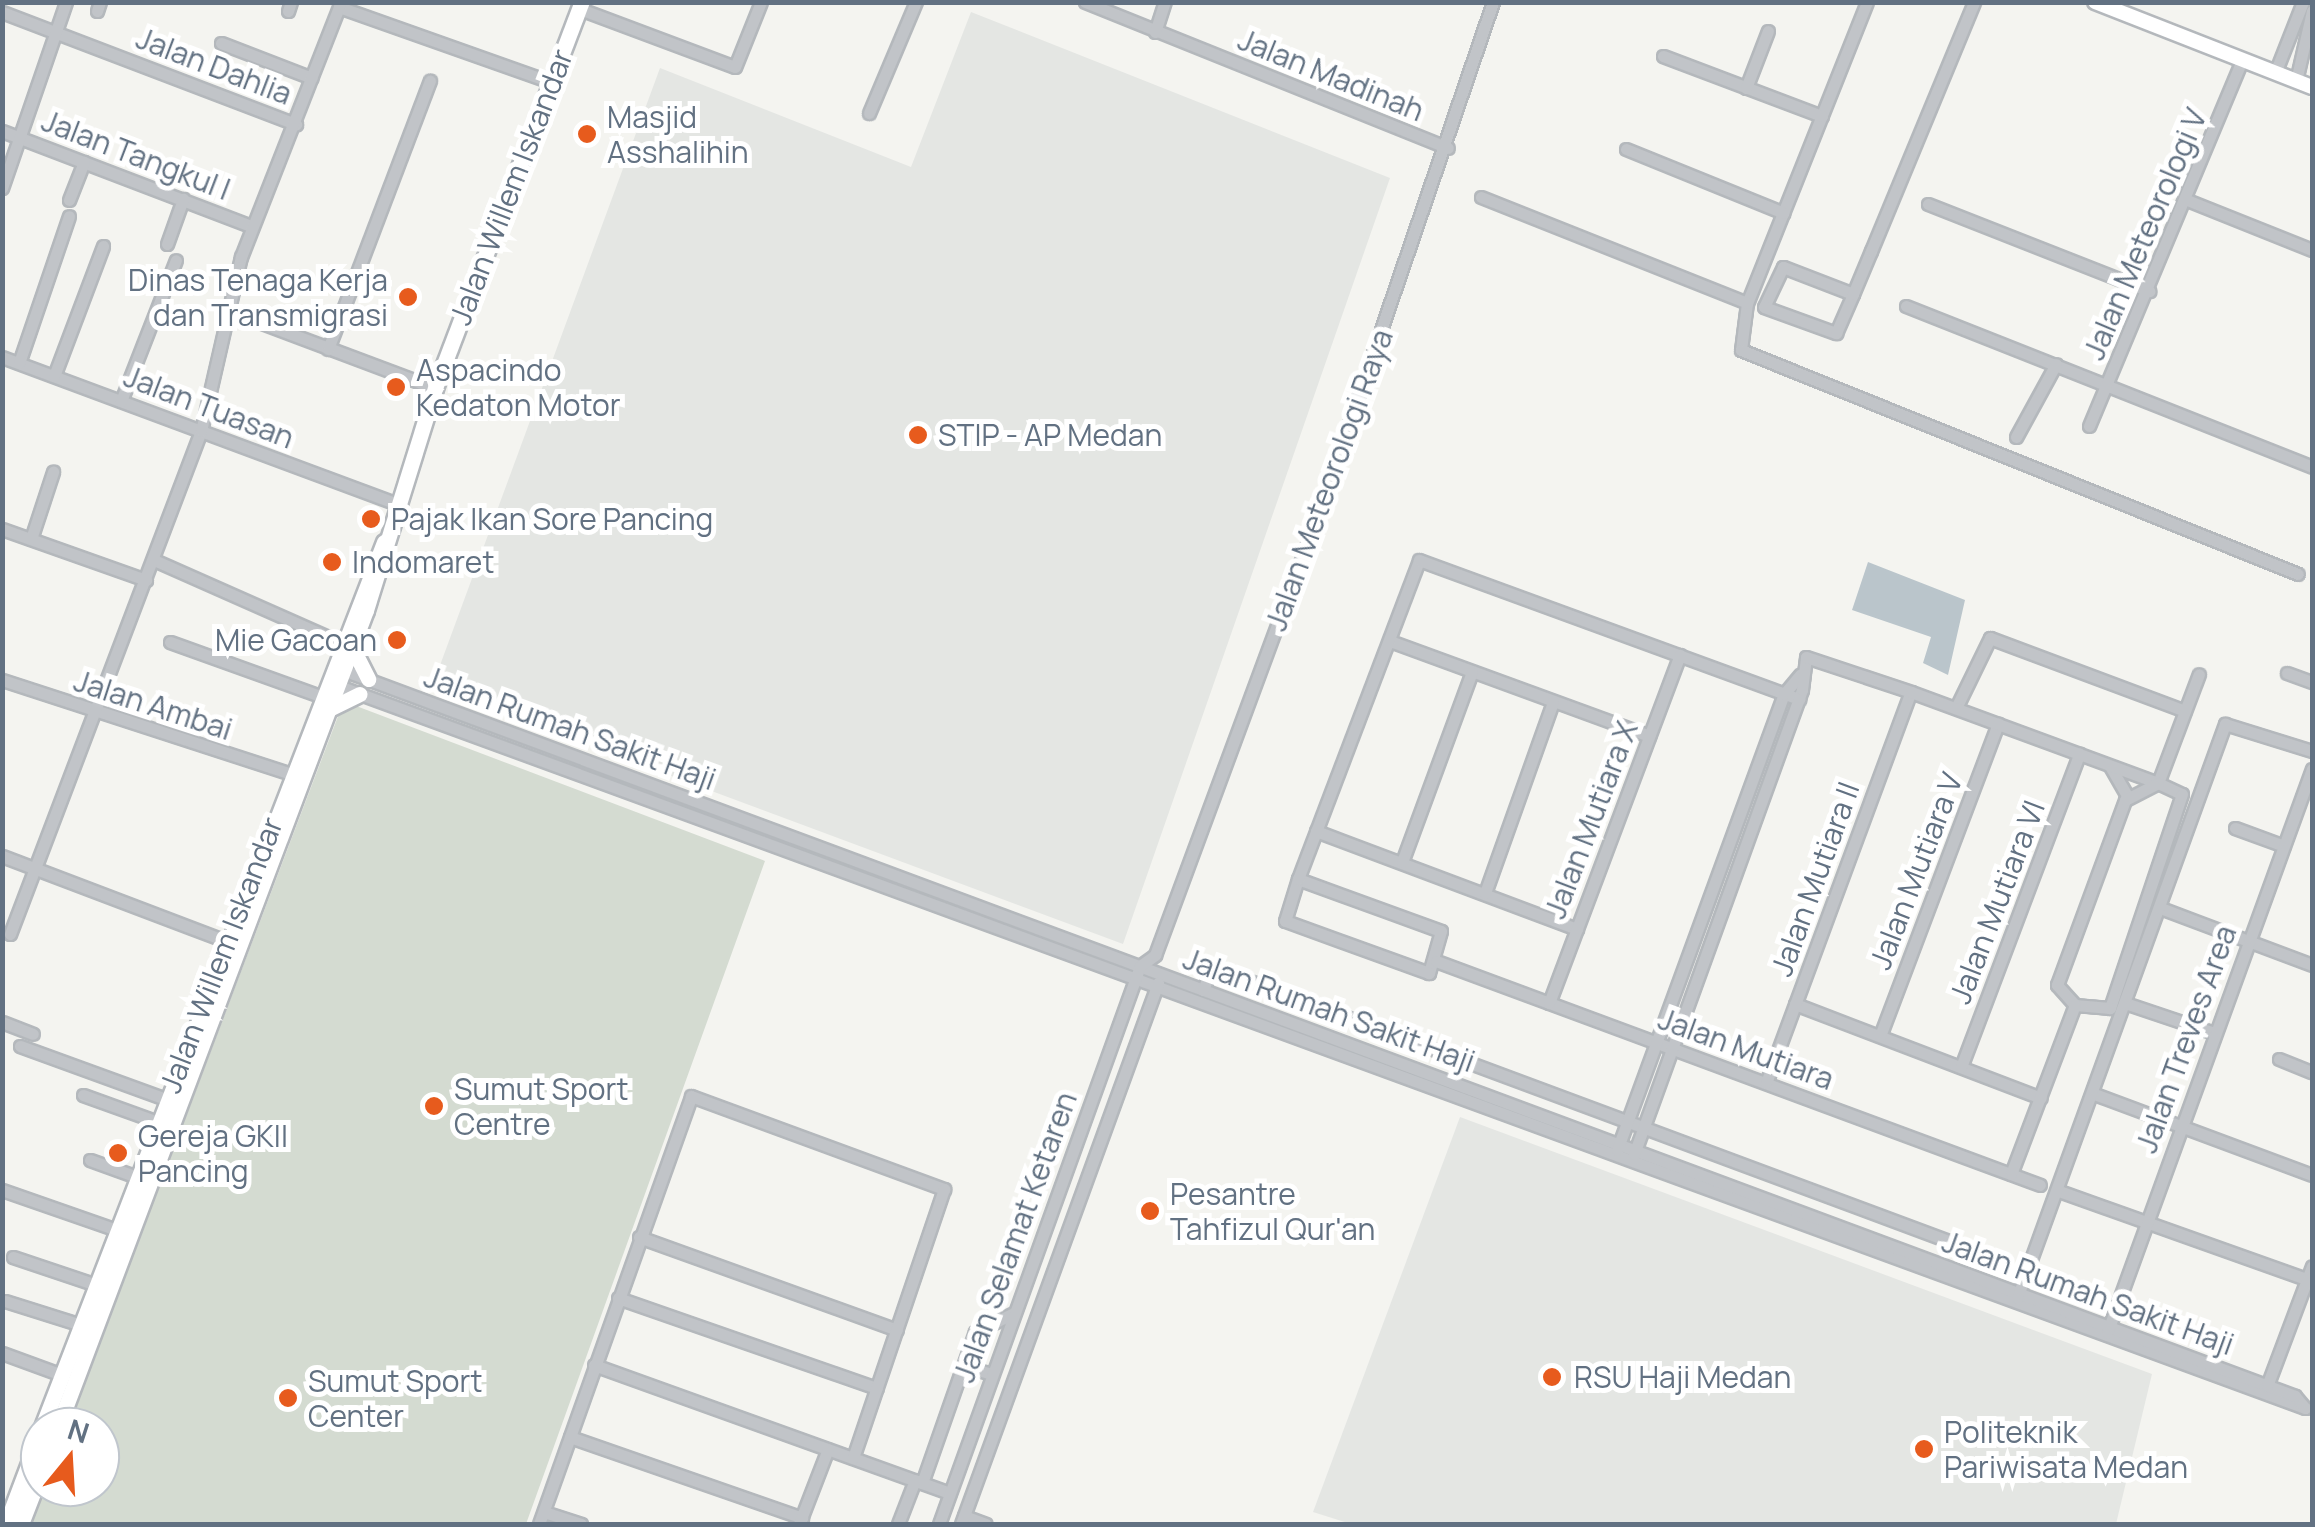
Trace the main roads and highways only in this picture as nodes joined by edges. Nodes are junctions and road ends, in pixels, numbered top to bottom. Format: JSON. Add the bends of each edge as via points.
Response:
{"nodes":[{"id":1,"x":2094,"y":2,"type":"edge"},
{"id":2,"x":581,"y":6,"type":"edge"},
{"id":3,"x":2312,"y":87,"type":"edge"},
{"id":4,"x":346,"y":645,"type":"junction"},
{"id":5,"x":368,"y":679,"type":"road end"},
{"id":6,"x":331,"y":687,"type":"junction"},
{"id":7,"x":360,"y":694,"type":"road end"},
{"id":8,"x":50,"y":1407,"type":"edge"},
{"id":9,"x":65,"y":1407,"type":"edge"},
{"id":10,"x":20,"y":1491,"type":"edge"},
{"id":11,"x":9,"y":1523,"type":"edge"}],
"edges":[{"from":1,"to":3,"type":"main road"},
{"from":2,"to":4,"type":"highway","name":"Jalan Willem Iskandar","via":[[435,388]]},
{"from":4,"to":5,"type":"highway"},
{"from":4,"to":6,"type":"highway","name":"Jalan Willem Iskandar"},
{"from":6,"to":7,"type":"highway"},
{"from":6,"to":8,"type":"highway","name":"Jalan Willem Iskandar","via":[[290,774]]},
{"from":6,"to":9,"type":"highway","name":"Jalan Willem Iskandar"},
{"from":10,"to":11,"type":"highway","name":"Jalan Willem Iskandar"}]}
